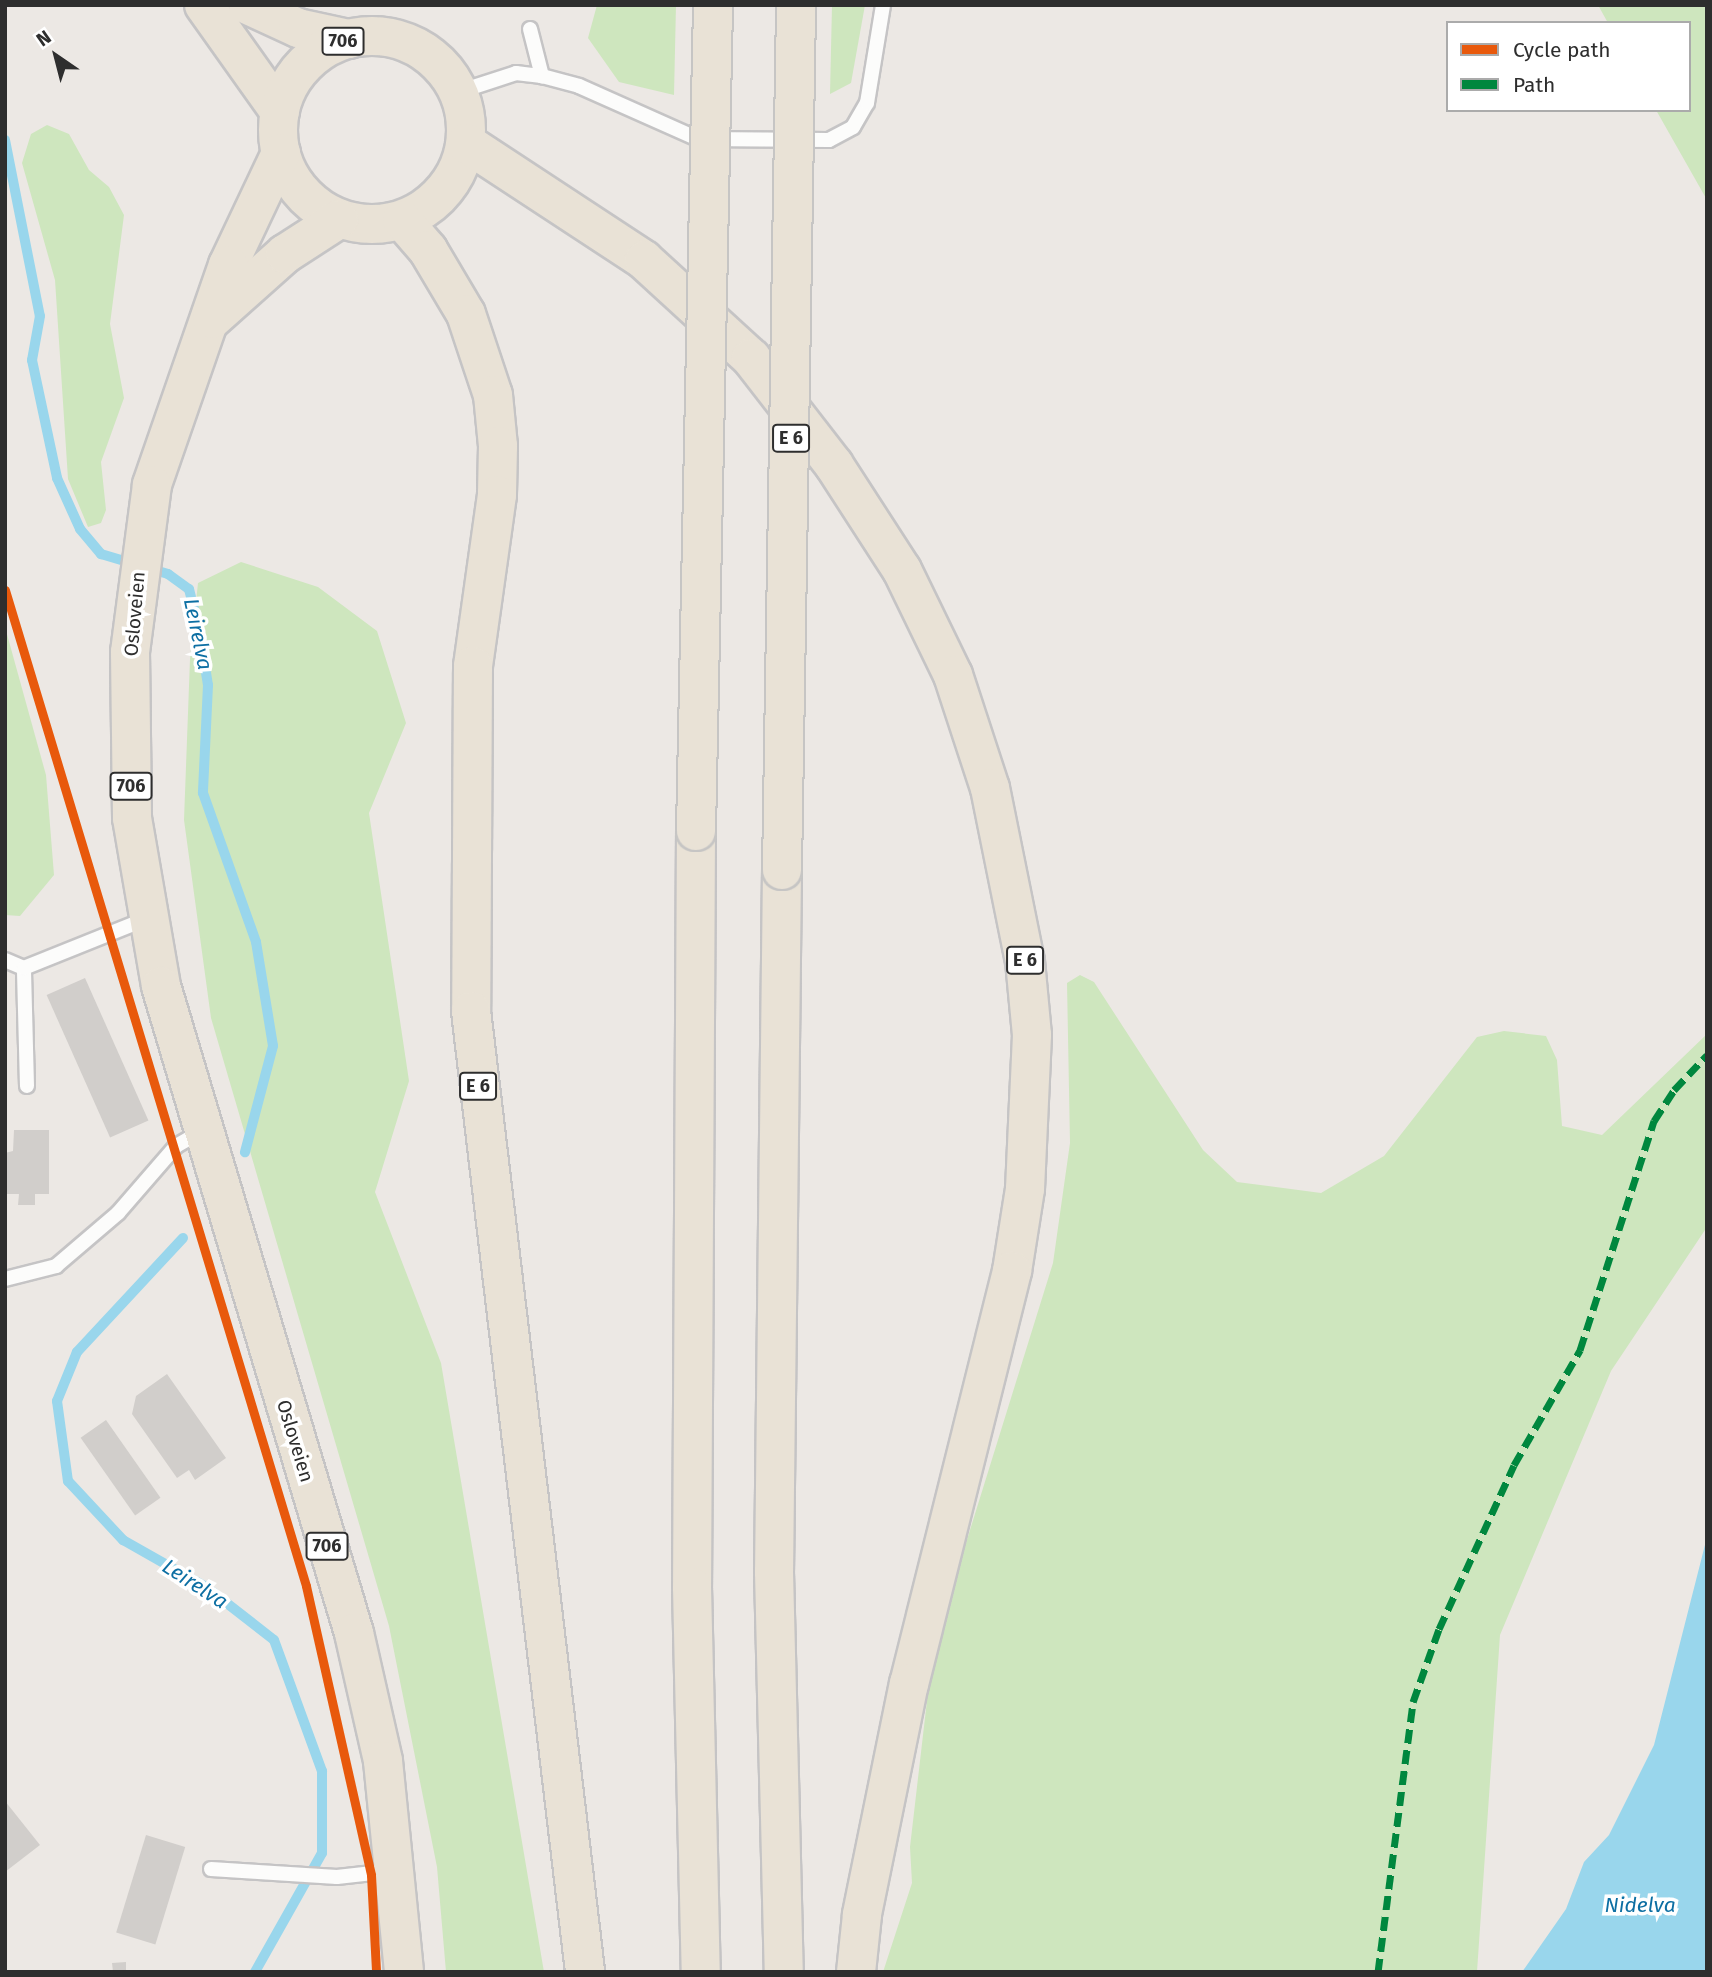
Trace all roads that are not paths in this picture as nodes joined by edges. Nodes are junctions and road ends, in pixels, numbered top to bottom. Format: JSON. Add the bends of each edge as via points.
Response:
{"nodes":[{"id":1,"x":204,"y":5,"type":"edge"},
{"id":2,"x":248,"y":5,"type":"edge"},
{"id":3,"x":713,"y":5,"type":"edge"},
{"id":4,"x":796,"y":5,"type":"edge"},
{"id":5,"x":883,"y":5,"type":"edge"},
{"id":6,"x":530,"y":29,"type":"dead end"},
{"id":7,"x":349,"y":38,"type":"junction"},
{"id":8,"x":542,"y":76,"type":"junction"},
{"id":9,"x":458,"y":92,"type":"junction"},
{"id":10,"x":280,"y":112,"type":"junction"},
{"id":11,"x":466,"y":143,"type":"junction"},
{"id":12,"x":281,"y":153,"type":"junction"},
{"id":13,"x":339,"y":219,"type":"junction"},
{"id":14,"x":402,"y":220,"type":"junction"},
{"id":15,"x":212,"y":319,"type":"junction"},
{"id":16,"x":146,"y":919,"type":"junction"},
{"id":17,"x":5,"y":960,"type":"edge"},
{"id":18,"x":24,"y":968,"type":"junction"},
{"id":19,"x":27,"y":1086,"type":"dead end"},
{"id":20,"x":200,"y":1132,"type":"junction"},
{"id":21,"x":5,"y":1279,"type":"edge"},
{"id":22,"x":397,"y":1869,"type":"junction"},
{"id":23,"x":211,"y":1870,"type":"dead end"},
{"id":24,"x":404,"y":1972,"type":"edge"},
{"id":25,"x":585,"y":1972,"type":"edge"},
{"id":26,"x":701,"y":1972,"type":"edge"},
{"id":27,"x":784,"y":1972,"type":"edge"},
{"id":28,"x":856,"y":1972,"type":"edge"}],
"edges":[{"from":1,"to":10,"type":"highway"},
{"from":2,"to":7,"type":"highway","number":"706","via":[[298,28]]},
{"from":3,"to":26,"type":"highway","bridge":true,"via":[[696,831],[692,1587]]},
{"from":4,"to":27,"type":"highway","number":"E 6","bridge":true,"via":[[774,1573]]},
{"from":5,"to":8,"type":"lane","via":[[867,103],[853,127],[829,140],[698,139],[579,86]]},
{"from":6,"to":8,"type":"lane"},
{"from":7,"to":9,"type":"highway","number":"706","via":[[398,40],[421,49],[440,64]]},
{"from":7,"to":10,"type":"highway","number":"706","via":[[306,63],[291,82]]},
{"from":8,"to":9,"type":"lane","via":[[516,73]]},
{"from":9,"to":11,"type":"highway","number":"706"},
{"from":10,"to":12,"type":"highway","number":"706"},
{"from":11,"to":14,"type":"highway","number":"706","via":[[452,182],[421,211]]},
{"from":11,"to":28,"type":"highway","number":"E 6","via":[[644,260],[751,358],[834,465],[902,570],[953,675],[990,788],[1025,961],[1031,1023],[1025,1189],[1012,1272],[909,1683],[862,1915]]},
{"from":12,"to":13,"type":"highway","number":"706","via":[[304,196]]},
{"from":12,"to":15,"type":"highway","name":"Osloveien","number":"706","via":[[228,265]]},
{"from":13,"to":14,"type":"highway","number":"706","via":[[371,225]]},
{"from":13,"to":15,"type":"highway","name":"Osloveien","number":"706","via":[[285,254]]},
{"from":14,"to":25,"type":"highway","number":"E 6","via":[[428,250],[466,314],[493,395],[497,495],[473,666],[471,1011]]},
{"from":15,"to":16,"type":"highway","name":"Osloveien","number":"706","via":[[181,392],[152,485],[130,652],[132,818]]},
{"from":16,"to":18,"type":"lane"},
{"from":16,"to":20,"type":"highway","name":"Osloveien","number":"706"},
{"from":17,"to":18,"type":"lane"},
{"from":18,"to":19,"type":"lane"},
{"from":20,"to":21,"type":"lane","via":[[176,1146],[118,1213],[72,1254],[56,1266]]},
{"from":20,"to":22,"type":"highway","name":"Osloveien","number":"706","via":[[354,1633],[383,1761]]},
{"from":22,"to":23,"type":"lane","via":[[337,1877],[278,1870]]},
{"from":22,"to":24,"type":"highway","name":"Osloveien","number":"706"}]}
